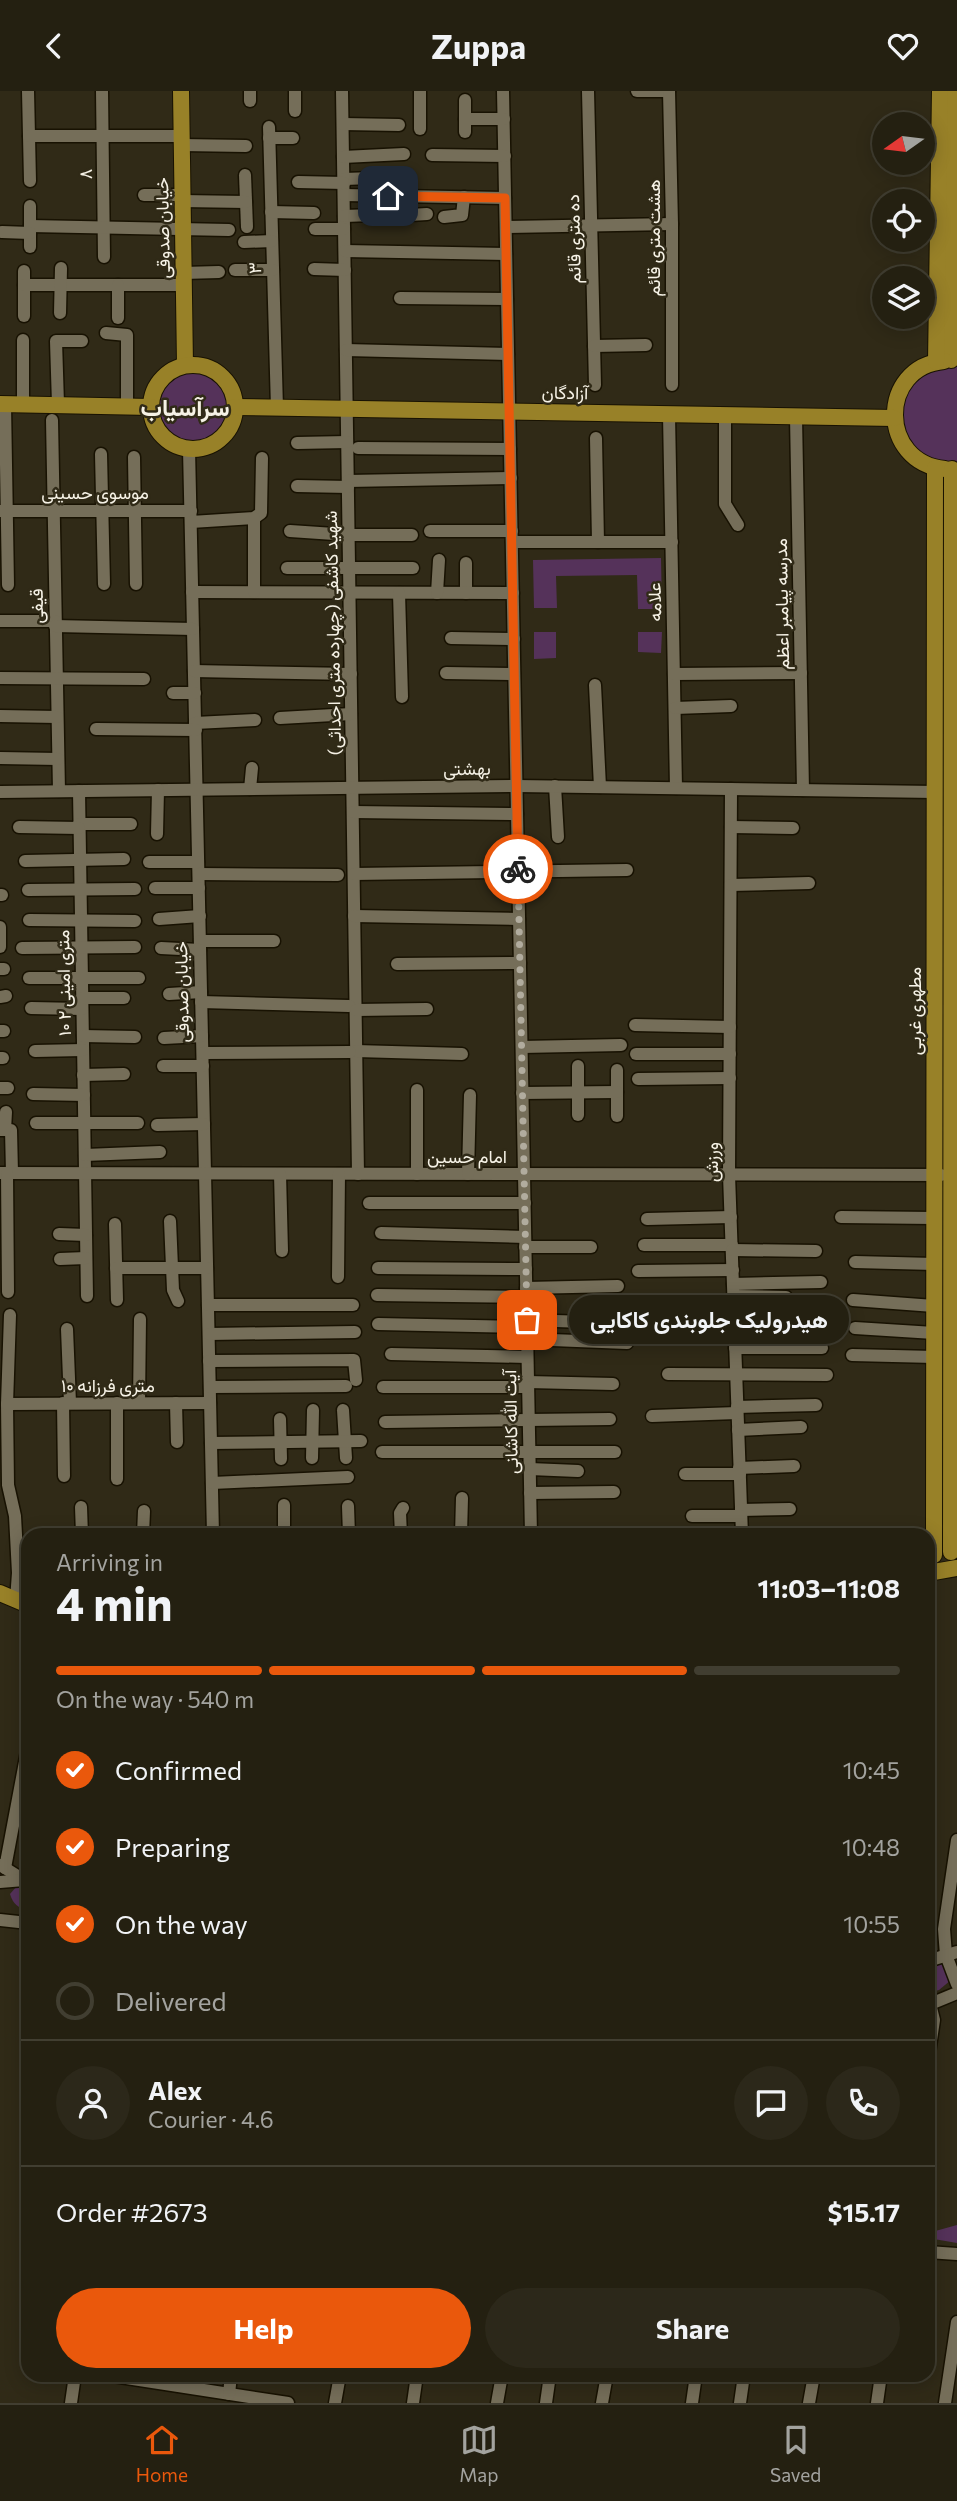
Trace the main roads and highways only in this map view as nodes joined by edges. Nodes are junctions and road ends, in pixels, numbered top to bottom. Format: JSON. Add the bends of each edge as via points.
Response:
{"nodes":[{"id":1,"x":181,"y":91,"type":"edge"},
{"id":2,"x":940,"y":91,"type":"edge"},
{"id":3,"x":954,"y":91,"type":"edge"},
{"id":4,"x":944,"y":331,"type":"junction"},
{"id":5,"x":948,"y":361,"type":"edge"},
{"id":6,"x":185,"y":365,"type":"junction"},
{"id":7,"x":2,"y":404,"type":"edge"},
{"id":8,"x":151,"y":407,"type":"junction"},
{"id":9,"x":234,"y":407,"type":"junction"},
{"id":10,"x":894,"y":418,"type":"junction"},
{"id":11,"x":935,"y":468,"type":"junction"},
{"id":12,"x":955,"y":469,"type":"edge"},
{"id":13,"x":935,"y":493,"type":"junction"},
{"id":14,"x":952,"y":500,"type":"junction"},
{"id":15,"x":954,"y":1175,"type":"edge"},
{"id":16,"x":954,"y":1325,"type":"edge"},
{"id":17,"x":934,"y":1516,"type":"junction"},
{"id":18,"x":951,"y":1517,"type":"junction"},
{"id":19,"x":933,"y":1528,"type":"edge"},
{"id":20,"x":954,"y":1551,"type":"edge"},
{"id":21,"x":935,"y":1554,"type":"edge"},
{"id":22,"x":957,"y":1568,"type":"edge"},
{"id":23,"x":935,"y":1572,"type":"edge"},
{"id":24,"x":0,"y":1593,"type":"edge"},
{"id":25,"x":21,"y":1603,"type":"edge"}],
"edges":[{"from":1,"to":6,"type":"main road","name":"خیابان صدوقی"},
{"from":2,"to":4,"type":"main road"},
{"from":3,"to":4,"type":"main road"},
{"from":4,"to":5,"type":"main road"},
{"from":5,"to":10,"type":"main road","via":[[922,367],[910,376],[898,396]]},
{"from":6,"to":8,"type":"main road","via":[[164,376]]},
{"from":6,"to":9,"type":"main road","via":[[209,368],[219,375],[228,384]]},
{"from":7,"to":8,"type":"main road","via":[[55,412]]},
{"from":8,"to":9,"type":"main road","via":[[153,420],[167,440],[189,449],[221,438]]},
{"from":9,"to":10,"type":"main road","name":"آزادگان"},
{"from":10,"to":11,"type":"main road","via":[[906,450]]},
{"from":11,"to":12,"type":"main road"},
{"from":11,"to":13,"type":"main road","name":"مطهری غربی"},
{"from":12,"to":14,"type":"main road","name":"مطهری غربی"},
{"from":13,"to":14,"type":"main road","via":[[948,488]]},
{"from":13,"to":17,"type":"main road","name":"مطهری غربی"},
{"from":14,"to":15,"type":"main road","name":"مطهری غربی"},
{"from":15,"to":16,"type":"main road","name":"مطهری غربی"},
{"from":16,"to":18,"type":"main road","name":"مطهری غربی"},
{"from":17,"to":18,"type":"main road","via":[[940,1521]]},
{"from":17,"to":19,"type":"main road","name":"مطهری غربی"},
{"from":18,"to":20,"type":"main road","name":"مطهری غربی"},
{"from":20,"to":21,"type":"main road"},
{"from":22,"to":23,"type":"main road"},
{"from":24,"to":25,"type":"main road"}]}
